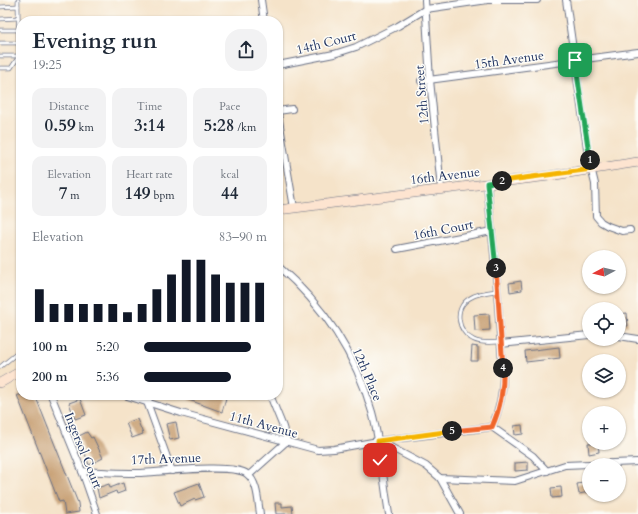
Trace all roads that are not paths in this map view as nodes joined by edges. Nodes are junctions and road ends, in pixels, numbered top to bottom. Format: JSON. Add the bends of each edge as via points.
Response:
{"nodes":[{"id":1,"x":18,"y":0,"type":"edge"},
{"id":2,"x":261,"y":0,"type":"edge"},
{"id":3,"x":425,"y":0,"type":"edge"},
{"id":4,"x":537,"y":0,"type":"edge"},
{"id":5,"x":566,"y":0,"type":"edge"},
{"id":6,"x":18,"y":6,"type":"junction"},
{"id":7,"x":0,"y":7,"type":"edge"},
{"id":8,"x":426,"y":9,"type":"junction"},
{"id":9,"x":18,"y":16,"type":"edge"},
{"id":10,"x":263,"y":16,"type":"edge"},
{"id":11,"x":16,"y":18,"type":"edge"},
{"id":12,"x":0,"y":19,"type":"edge"},
{"id":13,"x":0,"y":30,"type":"edge"},
{"id":14,"x":16,"y":30,"type":"edge"},
{"id":15,"x":0,"y":43,"type":"edge"},
{"id":16,"x":16,"y":43,"type":"edge"},
{"id":17,"x":638,"y":52,"type":"edge"},
{"id":18,"x":0,"y":56,"type":"edge"},
{"id":19,"x":16,"y":56,"type":"edge"},
{"id":20,"x":16,"y":60,"type":"edge"},
{"id":21,"x":575,"y":60,"type":"junction"},
{"id":22,"x":283,"y":63,"type":"edge"},
{"id":23,"x":0,"y":68,"type":"edge"},
{"id":24,"x":430,"y":80,"type":"junction"},
{"id":25,"x":421,"y":81,"type":"dead end"},
{"id":26,"x":292,"y":109,"type":"dead end"},
{"id":27,"x":283,"y":110,"type":"edge"},
{"id":28,"x":283,"y":143,"type":"edge"},
{"id":29,"x":638,"y":162,"type":"edge"},
{"id":30,"x":592,"y":169,"type":"junction"},
{"id":31,"x":487,"y":183,"type":"junction"},
{"id":32,"x":442,"y":188,"type":"junction"},
{"id":33,"x":294,"y":208,"type":"junction"},
{"id":34,"x":283,"y":209,"type":"edge"},
{"id":35,"x":630,"y":230,"type":"dead end"},
{"id":36,"x":492,"y":231,"type":"junction"},
{"id":37,"x":397,"y":249,"type":"dead end"},
{"id":38,"x":283,"y":271,"type":"edge"},
{"id":39,"x":497,"y":291,"type":"junction"},
{"id":40,"x":582,"y":336,"type":"edge"},
{"id":41,"x":626,"y":337,"type":"edge"},
{"id":42,"x":638,"y":339,"type":"edge"},
{"id":43,"x":501,"y":343,"type":"junction"},
{"id":44,"x":16,"y":354,"type":"edge"},
{"id":45,"x":0,"y":367,"type":"edge"},
{"id":46,"x":16,"y":374,"type":"edge"},
{"id":47,"x":0,"y":383,"type":"edge"},
{"id":48,"x":53,"y":400,"type":"edge"},
{"id":49,"x":140,"y":400,"type":"edge"},
{"id":50,"x":272,"y":400,"type":"edge"},
{"id":51,"x":147,"y":402,"type":"junction"},
{"id":52,"x":492,"y":427,"type":"junction"},
{"id":53,"x":287,"y":441,"type":"junction"},
{"id":54,"x":378,"y":441,"type":"junction"},
{"id":55,"x":638,"y":462,"type":"edge"},
{"id":56,"x":82,"y":471,"type":"junction"},
{"id":57,"x":172,"y":471,"type":"junction"},
{"id":58,"x":547,"y":471,"type":"junction"},
{"id":59,"x":249,"y":475,"type":"junction"},
{"id":60,"x":440,"y":478,"type":"junction"},
{"id":61,"x":97,"y":514,"type":"edge"},
{"id":62,"x":260,"y":514,"type":"edge"},
{"id":63,"x":389,"y":514,"type":"edge"},
{"id":64,"x":460,"y":514,"type":"edge"}],
"edges":[{"from":1,"to":6,"type":"lane"},
{"from":2,"to":10,"type":"street"},
{"from":3,"to":8,"type":"street","name":"12th Street"},
{"from":4,"to":8,"type":"street","name":"14th Court","via":[[488,0]]},
{"from":5,"to":21,"type":"street"},
{"from":6,"to":7,"type":"lane"},
{"from":6,"to":9,"type":"lane"},
{"from":8,"to":22,"type":"street","name":"14th Court","via":[[356,47],[334,54]]},
{"from":8,"to":24,"type":"street","name":"12th Street"},
{"from":11,"to":12,"type":"lane"},
{"from":13,"to":14,"type":"lane"},
{"from":15,"to":16,"type":"lane"},
{"from":17,"to":21,"type":"street","name":"15th Avenue"},
{"from":18,"to":19,"type":"lane"},
{"from":20,"to":23,"type":"lane","via":[[11,68]]},
{"from":21,"to":24,"type":"street","name":"15th Avenue"},
{"from":21,"to":30,"type":"street"},
{"from":24,"to":25,"type":"street"},
{"from":24,"to":32,"type":"street","name":"12th Street"},
{"from":26,"to":27,"type":"street"},
{"from":28,"to":33,"type":"street"},
{"from":29,"to":30,"type":"street","name":"16th Avenue"},
{"from":30,"to":31,"type":"street","name":"16th Avenue"},
{"from":30,"to":35,"type":"street","via":[[596,216],[608,226],[622,231]]},
{"from":31,"to":32,"type":"street","name":"16th Avenue"},
{"from":31,"to":36,"type":"street"},
{"from":32,"to":33,"type":"street","name":"16th Avenue"},
{"from":33,"to":34,"type":"street","name":"16th Avenue"},
{"from":36,"to":37,"type":"street","name":"16th Court"},
{"from":36,"to":39,"type":"street"},
{"from":38,"to":54,"type":"street","name":"12th Place","via":[[320,308],[341,340],[359,375]]},
{"from":39,"to":43,"type":"street"},
{"from":39,"to":43,"type":"lane","via":[[471,297],[463,304],[459,315],[461,327],[474,341]]},
{"from":40,"to":43,"type":"street"},
{"from":41,"to":42,"type":"street"},
{"from":43,"to":52,"type":"street","via":[[503,392]]},
{"from":44,"to":45,"type":"lane"},
{"from":46,"to":47,"type":"street"},
{"from":48,"to":56,"type":"street","name":"Ingersol Court"},
{"from":49,"to":51,"type":"street","name":"11th Avenue"},
{"from":50,"to":53,"type":"street"},
{"from":51,"to":53,"type":"street","name":"11th Avenue"},
{"from":51,"to":57,"type":"street"},
{"from":52,"to":54,"type":"street"},
{"from":52,"to":58,"type":"street","via":[[527,451]]},
{"from":53,"to":54,"type":"street","name":"11th Avenue","via":[[318,450]]},
{"from":53,"to":59,"type":"street"},
{"from":54,"to":60,"type":"street","via":[[426,466]]},
{"from":54,"to":63,"type":"street","name":"12th Place"},
{"from":55,"to":58,"type":"street","via":[[565,465]]},
{"from":56,"to":57,"type":"street","name":"17th Avenue"},
{"from":56,"to":61,"type":"street","name":"Ingersol Court"},
{"from":57,"to":59,"type":"street","name":"17th Avenue","via":[[235,469]]},
{"from":58,"to":60,"type":"street","via":[[515,481]]},
{"from":59,"to":62,"type":"street","via":[[256,490]]},
{"from":60,"to":64,"type":"street"}]}
